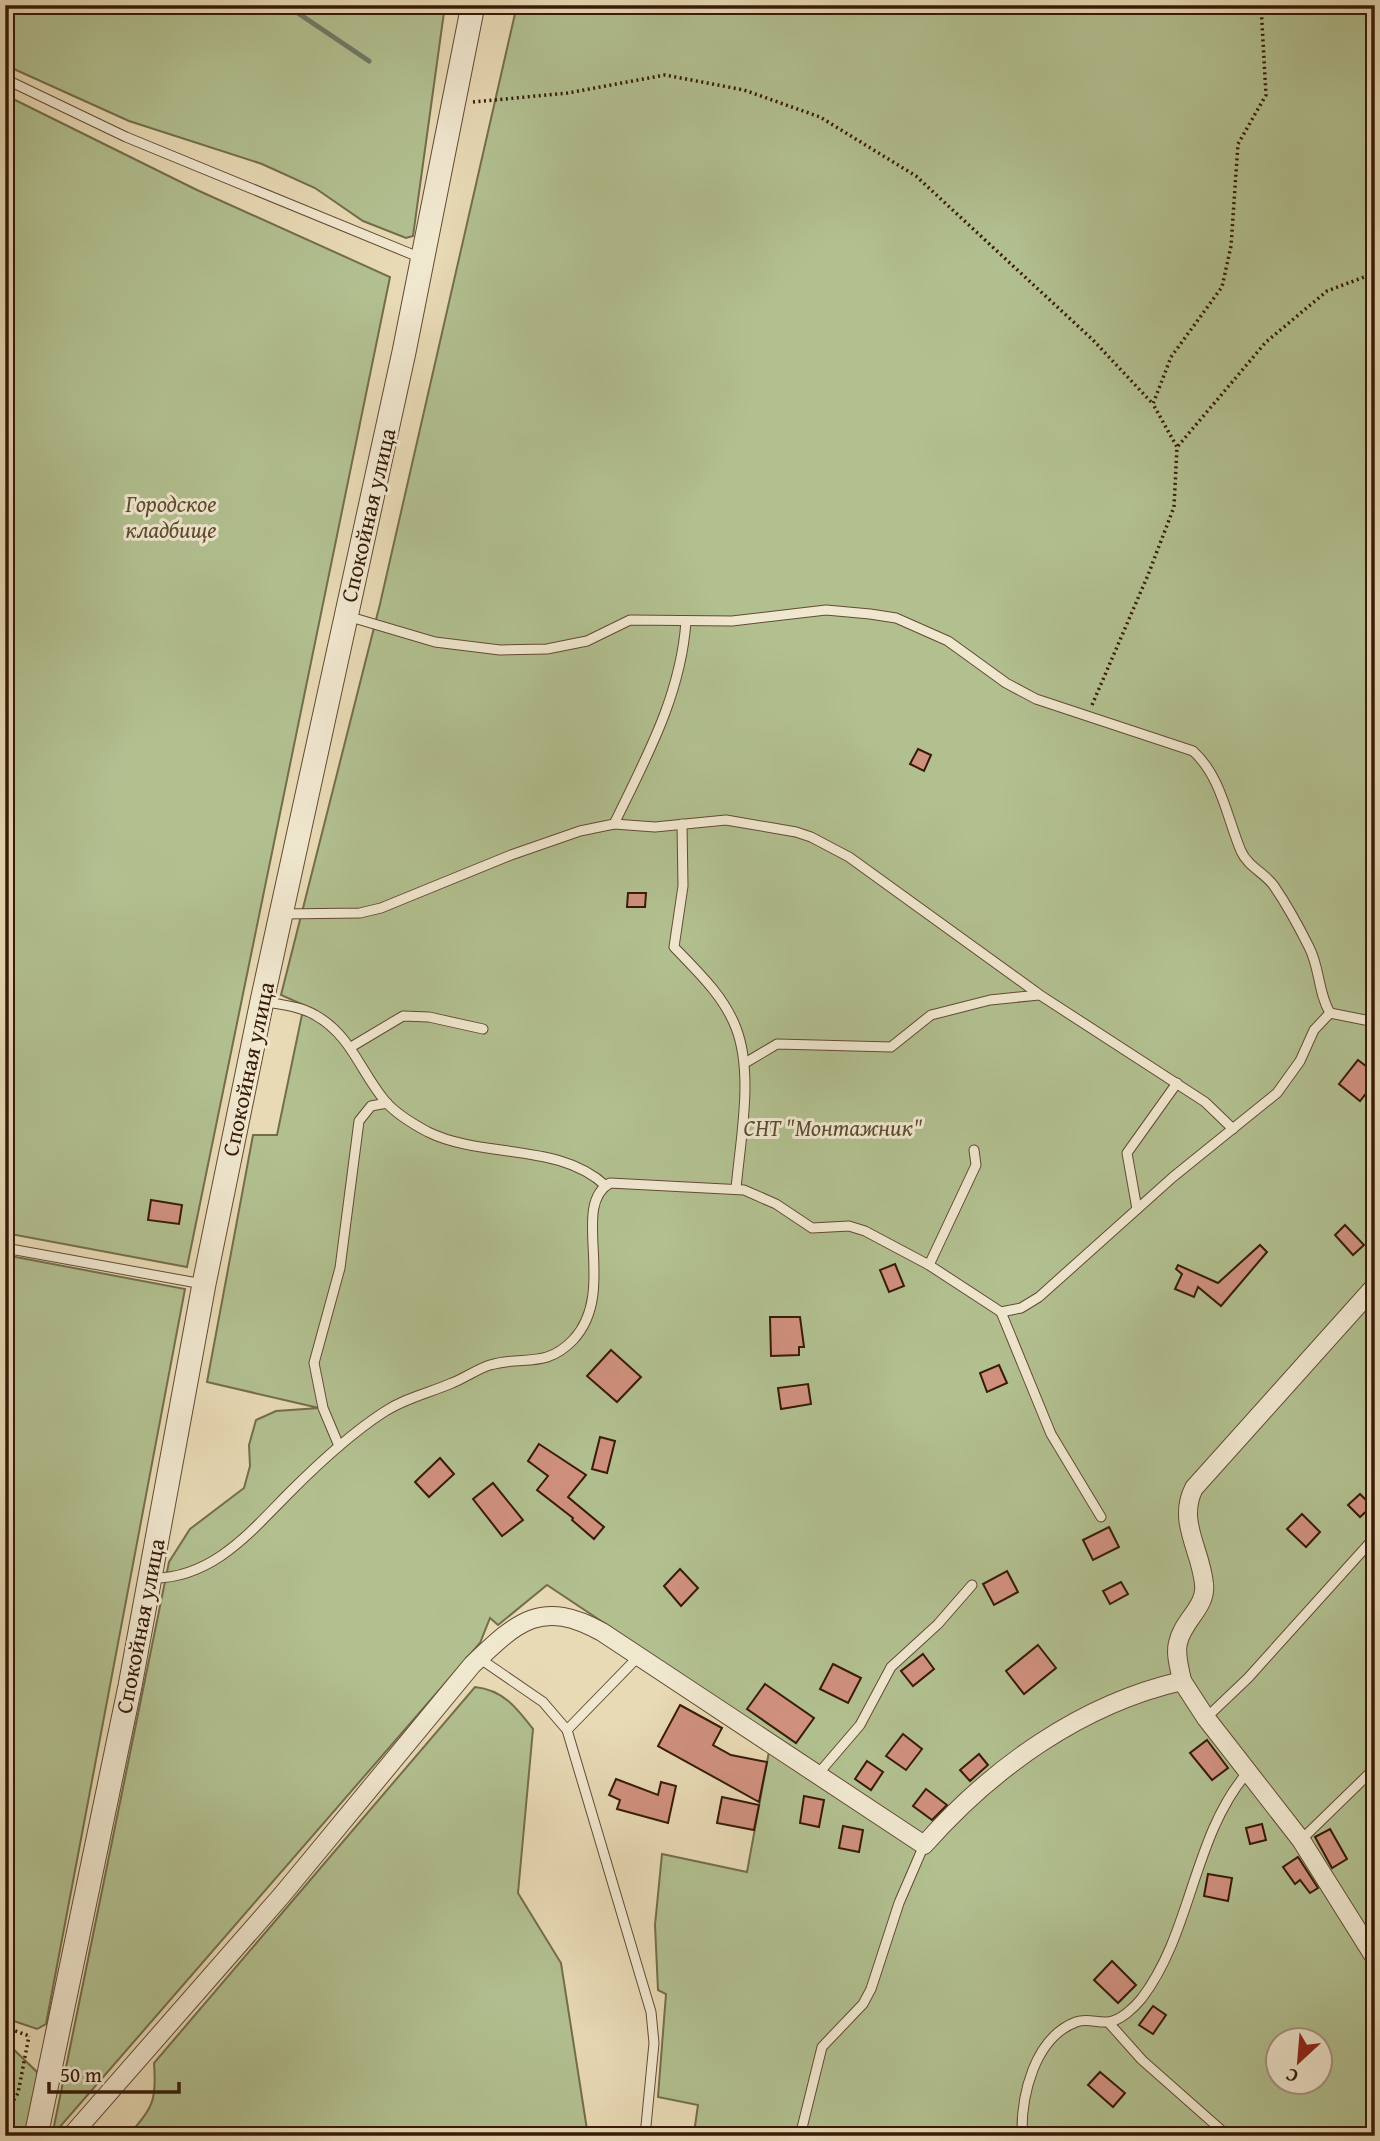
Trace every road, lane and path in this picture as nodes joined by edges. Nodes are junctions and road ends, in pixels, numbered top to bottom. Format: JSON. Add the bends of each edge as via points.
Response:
{"nodes":[{"id":1,"x":473,"y":5,"type":"edge"},
{"id":2,"x":1261,"y":5,"type":"edge"},
{"id":3,"x":5,"y":79,"type":"edge"},
{"id":4,"x":453,"y":104,"type":"junction"},
{"id":5,"x":422,"y":259,"type":"junction"},
{"id":6,"x":1375,"y":273,"type":"edge"},
{"id":7,"x":1153,"y":404,"type":"junction"},
{"id":8,"x":1177,"y":447,"type":"junction"},
{"id":9,"x":345,"y":616,"type":"junction"},
{"id":10,"x":686,"y":621,"type":"junction"},
{"id":11,"x":1088,"y":715,"type":"junction"},
{"id":12,"x":614,"y":824,"type":"junction"},
{"id":13,"x":682,"y":824,"type":"junction"},
{"id":14,"x":280,"y":914,"type":"junction"},
{"id":15,"x":1040,"y":995,"type":"junction"},
{"id":16,"x":262,"y":1001,"type":"junction"},
{"id":17,"x":1330,"y":1013,"type":"junction"},
{"id":18,"x":1375,"y":1022,"type":"edge"},
{"id":19,"x":483,"y":1029,"type":"dead end"},
{"id":20,"x":351,"y":1047,"type":"junction"},
{"id":21,"x":745,"y":1063,"type":"junction"},
{"id":22,"x":1177,"y":1083,"type":"junction"},
{"id":23,"x":387,"y":1103,"type":"junction"},
{"id":24,"x":1233,"y":1129,"type":"junction"},
{"id":25,"x":974,"y":1150,"type":"dead end"},
{"id":26,"x":606,"y":1186,"type":"junction"},
{"id":27,"x":736,"y":1189,"type":"junction"},
{"id":28,"x":1137,"y":1209,"type":"junction"},
{"id":29,"x":5,"y":1248,"type":"edge"},
{"id":30,"x":929,"y":1265,"type":"junction"},
{"id":31,"x":204,"y":1284,"type":"junction"},
{"id":32,"x":1375,"y":1286,"type":"edge"},
{"id":33,"x":1000,"y":1312,"type":"junction"},
{"id":34,"x":339,"y":1446,"type":"junction"},
{"id":35,"x":1101,"y":1517,"type":"dead end"},
{"id":36,"x":1375,"y":1537,"type":"edge"},
{"id":37,"x":150,"y":1578,"type":"junction"},
{"id":38,"x":972,"y":1585,"type":"dead end"},
{"id":39,"x":639,"y":1656,"type":"junction"},
{"id":40,"x":480,"y":1658,"type":"junction"},
{"id":41,"x":1182,"y":1681,"type":"junction"},
{"id":42,"x":1206,"y":1718,"type":"junction"},
{"id":43,"x":566,"y":1730,"type":"junction"},
{"id":44,"x":1375,"y":1768,"type":"edge"},
{"id":45,"x":1247,"y":1773,"type":"junction"},
{"id":46,"x":818,"y":1774,"type":"junction"},
{"id":47,"x":1301,"y":1840,"type":"junction"},
{"id":48,"x":923,"y":1845,"type":"junction"},
{"id":49,"x":1375,"y":1958,"type":"edge"},
{"id":50,"x":1109,"y":2023,"type":"junction"},
{"id":51,"x":5,"y":2027,"type":"edge"},
{"id":52,"x":5,"y":2113,"type":"edge"},
{"id":53,"x":36,"y":2136,"type":"edge"},
{"id":54,"x":71,"y":2136,"type":"edge"},
{"id":55,"x":645,"y":2136,"type":"edge"},
{"id":56,"x":800,"y":2136,"type":"edge"},
{"id":57,"x":1022,"y":2136,"type":"edge"},
{"id":58,"x":1228,"y":2136,"type":"edge"}],
"edges":[{"from":1,"to":4,"type":"street","name":"Спокойная улица"},
{"from":2,"to":7,"type":"path","via":[[1266,95],[1238,144],[1231,246],[1222,287],[1171,357]]},
{"from":3,"to":5,"type":"lane","via":[[126,137]]},
{"from":4,"to":5,"type":"street","name":"Спокойная улица"},
{"from":4,"to":7,"type":"path","via":[[568,93],[665,75],[744,90],[820,117],[916,176],[1093,340]]},
{"from":5,"to":9,"type":"street","name":"Спокойная улица"},
{"from":6,"to":8,"type":"path","via":[[1327,291],[1266,342]]},
{"from":7,"to":8,"type":"path"},
{"from":8,"to":11,"type":"path","via":[[1174,507]]},
{"from":9,"to":10,"type":"lane","via":[[435,642],[500,650],[547,649],[587,641],[630,620]]},
{"from":9,"to":14,"type":"street","name":"Спокойная улица"},
{"from":10,"to":11,"type":"lane","via":[[732,621],[825,610],[896,618],[948,641],[1036,699]]},
{"from":10,"to":12,"type":"lane","via":[[682,662],[660,730]]},
{"from":11,"to":17,"type":"lane","via":[[1178,744],[1205,762],[1242,852],[1273,884],[1311,950]]},
{"from":12,"to":13,"type":"lane"},
{"from":12,"to":14,"type":"lane","via":[[511,855],[381,908],[360,913]]},
{"from":13,"to":15,"type":"lane","via":[[739,821],[811,837],[849,857]]},
{"from":13,"to":21,"type":"lane","via":[[683,886],[674,947],[724,1007],[736,1027]]},
{"from":14,"to":16,"type":"street","name":"Спокойная улица"},
{"from":15,"to":21,"type":"lane","via":[[990,1000],[931,1015],[891,1048],[777,1044]]},
{"from":15,"to":22,"type":"lane"},
{"from":16,"to":20,"type":"lane","via":[[316,1015]]},
{"from":16,"to":31,"type":"street","name":"Спокойная улица"},
{"from":17,"to":18,"type":"lane"},
{"from":17,"to":24,"type":"lane","via":[[1314,1030],[1300,1062],[1278,1093]]},
{"from":19,"to":20,"type":"lane","via":[[402,1016]]},
{"from":20,"to":23,"type":"lane"},
{"from":21,"to":27,"type":"lane"},
{"from":22,"to":24,"type":"lane"},
{"from":22,"to":28,"type":"lane","via":[[1128,1153]]},
{"from":23,"to":26,"type":"lane","via":[[445,1139],[569,1164]]},
{"from":23,"to":34,"type":"lane","via":[[371,1106],[359,1121],[341,1268],[314,1363],[323,1408]]},
{"from":24,"to":28,"type":"lane"},
{"from":25,"to":30,"type":"lane","via":[[976,1165]]},
{"from":26,"to":27,"type":"lane","via":[[620,1182]]},
{"from":26,"to":34,"type":"lane","via":[[592,1208],[593,1306],[575,1339],[550,1358],[488,1365],[411,1398],[386,1410]]},
{"from":27,"to":30,"type":"lane","via":[[763,1197],[811,1228],[849,1226]]},
{"from":28,"to":33,"type":"lane","via":[[1039,1297],[1021,1308]]},
{"from":29,"to":31,"type":"lane"},
{"from":30,"to":33,"type":"lane"},
{"from":31,"to":37,"type":"street","name":"Спокойная улица"},
{"from":32,"to":41,"type":"street","via":[[1188,1500],[1186,1514],[1204,1583],[1203,1598],[1178,1642]]},
{"from":33,"to":35,"type":"lane","via":[[1051,1434]]},
{"from":34,"to":37,"type":"lane","via":[[228,1552],[177,1576]]},
{"from":36,"to":42,"type":"lane"},
{"from":37,"to":53,"type":"street","name":"Спокойная улица"},
{"from":38,"to":46,"type":"lane","via":[[891,1667],[860,1725]]},
{"from":39,"to":40,"type":"street","via":[[579,1619],[560,1614],[520,1625]]},
{"from":39,"to":43,"type":"lane"},
{"from":39,"to":46,"type":"street"},
{"from":40,"to":43,"type":"lane","via":[[543,1702]]},
{"from":40,"to":54,"type":"street","via":[[282,1895]]},
{"from":41,"to":42,"type":"street"},
{"from":41,"to":48,"type":"street","via":[[1144,1690],[1056,1732],[982,1788]]},
{"from":42,"to":45,"type":"street"},
{"from":43,"to":55,"type":"lane","via":[[651,2012],[654,2043]]},
{"from":44,"to":47,"type":"lane"},
{"from":45,"to":47,"type":"street"},
{"from":45,"to":50,"type":"lane","via":[[1227,1800],[1159,1974],[1139,2001]]},
{"from":46,"to":48,"type":"street"},
{"from":47,"to":49,"type":"street"},
{"from":48,"to":56,"type":"lane","via":[[871,1989],[863,2004],[821,2047]]},
{"from":50,"to":57,"type":"lane","via":[[1075,2022],[1053,2037],[1029,2082]]},
{"from":50,"to":58,"type":"lane","via":[[1142,2060]]},
{"from":51,"to":52,"type":"path","via":[[29,2036],[18,2093]]}]}
